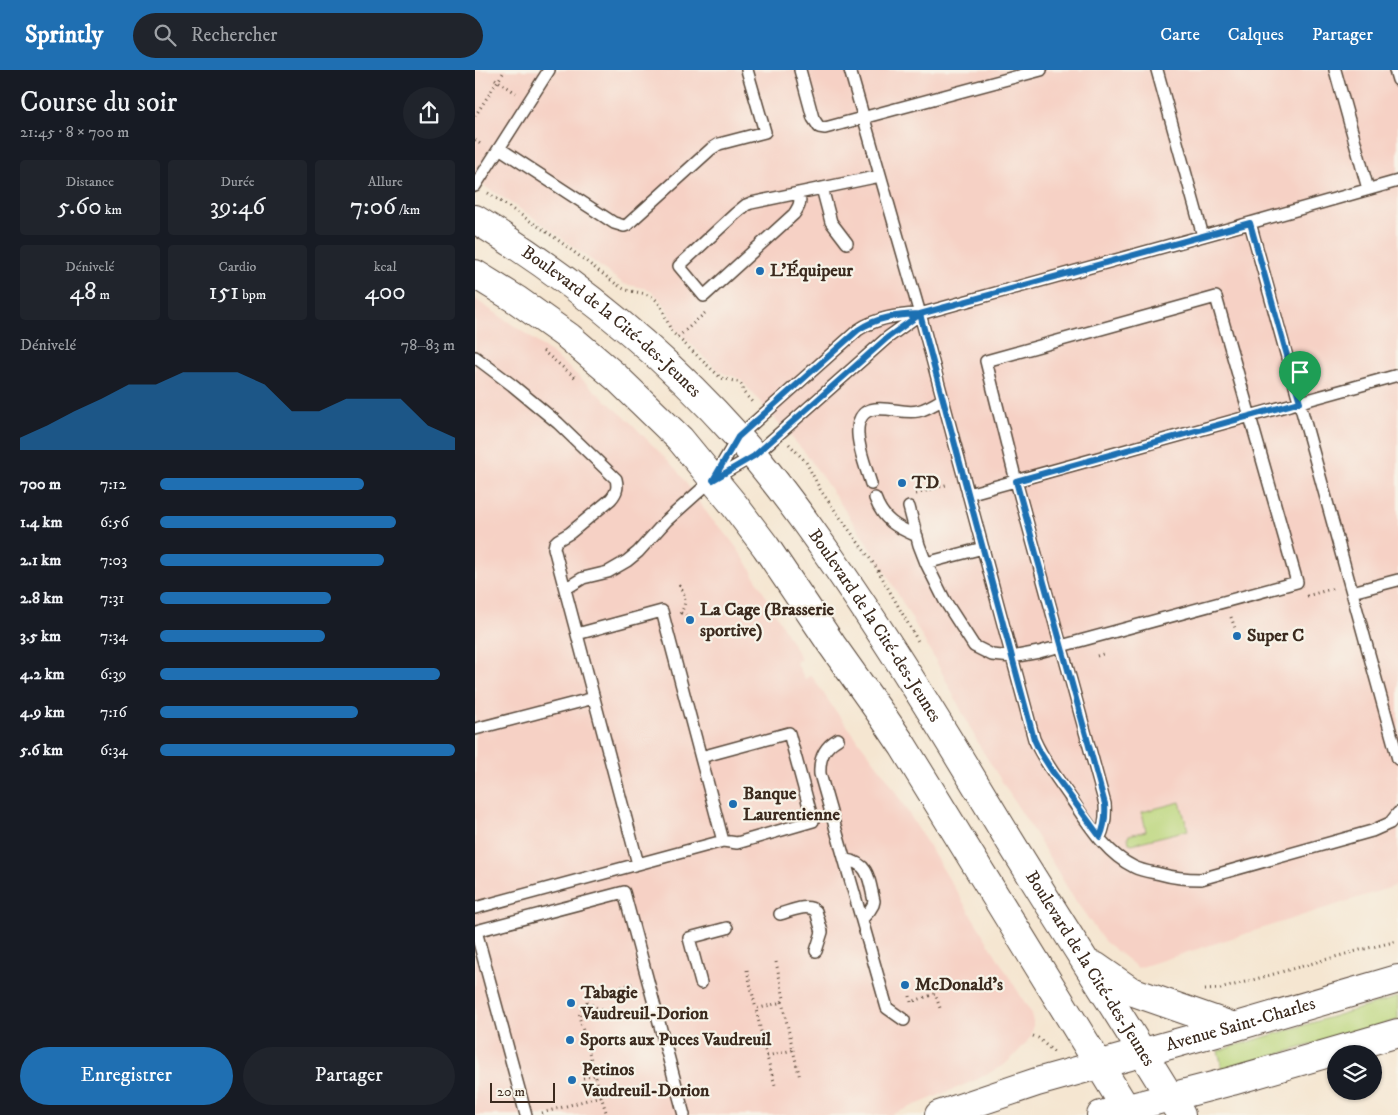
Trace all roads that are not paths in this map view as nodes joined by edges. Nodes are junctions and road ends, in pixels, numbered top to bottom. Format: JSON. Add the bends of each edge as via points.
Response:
{"nodes":[{"id":1,"x":549,"y":70,"type":"edge"},
{"id":2,"x":747,"y":70,"type":"edge"},
{"id":3,"x":800,"y":70,"type":"edge"},
{"id":4,"x":850,"y":70,"type":"edge"},
{"id":5,"x":1041,"y":70,"type":"edge"},
{"id":6,"x":1157,"y":70,"type":"edge"},
{"id":7,"x":1335,"y":70,"type":"edge"},
{"id":8,"x":1395,"y":70,"type":"edge"},
{"id":9,"x":1398,"y":80,"type":"edge"},
{"id":10,"x":864,"y":118,"type":"junction"},
{"id":11,"x":499,"y":148,"type":"junction"},
{"id":12,"x":880,"y":176,"type":"junction"},
{"id":13,"x":1398,"y":181,"type":"edge"},
{"id":14,"x":475,"y":186,"type":"edge"},
{"id":15,"x":822,"y":188,"type":"junction"},
{"id":16,"x":1368,"y":189,"type":"junction"},
{"id":17,"x":798,"y":193,"type":"junction"},
{"id":18,"x":475,"y":219,"type":"edge"},
{"id":19,"x":1250,"y":223,"type":"junction"},
{"id":20,"x":1203,"y":236,"type":"junction"},
{"id":21,"x":847,"y":243,"type":"dead end"},
{"id":22,"x":475,"y":274,"type":"edge"},
{"id":23,"x":920,"y":314,"type":"junction"},
{"id":24,"x":475,"y":357,"type":"edge"},
{"id":25,"x":1398,"y":375,"type":"edge"},
{"id":26,"x":943,"y":399,"type":"junction"},
{"id":27,"x":1300,"y":402,"type":"junction"},
{"id":28,"x":1249,"y":416,"type":"junction"},
{"id":29,"x":746,"y":446,"type":"junction"},
{"id":30,"x":713,"y":480,"type":"junction"},
{"id":31,"x":1016,"y":481,"type":"junction"},
{"id":32,"x":871,"y":484,"type":"dead end"},
{"id":33,"x":968,"y":494,"type":"junction"},
{"id":34,"x":875,"y":498,"type":"dead end"},
{"id":35,"x":909,"y":507,"type":"dead end"},
{"id":36,"x":917,"y":536,"type":"junction"},
{"id":37,"x":983,"y":548,"type":"junction"},
{"id":38,"x":925,"y":563,"type":"junction"},
{"id":39,"x":1398,"y":580,"type":"edge"},
{"id":40,"x":565,"y":589,"type":"junction"},
{"id":41,"x":1352,"y":592,"type":"junction"},
{"id":42,"x":577,"y":634,"type":"junction"},
{"id":43,"x":1061,"y":646,"type":"junction"},
{"id":44,"x":1012,"y":657,"type":"junction"},
{"id":45,"x":594,"y":698,"type":"junction"},
{"id":46,"x":475,"y":729,"type":"edge"},
{"id":47,"x":838,"y":739,"type":"dead end"},
{"id":48,"x":701,"y":757,"type":"junction"},
{"id":49,"x":1398,"y":759,"type":"edge"},
{"id":50,"x":1398,"y":812,"type":"edge"},
{"id":51,"x":1100,"y":837,"type":"junction"},
{"id":52,"x":723,"y":841,"type":"junction"},
{"id":53,"x":846,"y":860,"type":"junction"},
{"id":54,"x":638,"y":864,"type":"junction"},
{"id":55,"x":475,"y":908,"type":"edge"},
{"id":56,"x":780,"y":914,"type":"dead end"},
{"id":57,"x":862,"y":919,"type":"junction"},
{"id":58,"x":727,"y":928,"type":"dead end"},
{"id":59,"x":816,"y":951,"type":"dead end"},
{"id":60,"x":1083,"y":958,"type":"junction"},
{"id":61,"x":1398,"y":979,"type":"edge"},
{"id":62,"x":701,"y":983,"type":"dead end"},
{"id":63,"x":904,"y":1020,"type":"dead end"},
{"id":64,"x":1234,"y":1027,"type":"junction"},
{"id":65,"x":1398,"y":1033,"type":"edge"},
{"id":66,"x":1143,"y":1053,"type":"junction"},
{"id":67,"x":1099,"y":1064,"type":"junction"},
{"id":68,"x":1176,"y":1106,"type":"edge"},
{"id":69,"x":1119,"y":1113,"type":"edge"},
{"id":70,"x":525,"y":1115,"type":"edge"},
{"id":71,"x":683,"y":1115,"type":"edge"},
{"id":72,"x":939,"y":1115,"type":"edge"}],
"edges":[{"from":1,"to":11,"type":"lane"},
{"from":2,"to":11,"type":"lane","via":[[765,132],[711,148],[624,226]]},
{"from":3,"to":10,"type":"lane","via":[[813,118],[819,127]]},
{"from":4,"to":10,"type":"lane"},
{"from":5,"to":10,"type":"lane"},
{"from":6,"to":20,"type":"lane"},
{"from":7,"to":16,"type":"lane"},
{"from":8,"to":9,"type":"lane"},
{"from":10,"to":12,"type":"lane"},
{"from":11,"to":14,"type":"lane"},
{"from":12,"to":15,"type":"lane"},
{"from":12,"to":23,"type":"lane"},
{"from":13,"to":16,"type":"lane"},
{"from":15,"to":17,"type":"lane"},
{"from":15,"to":21,"type":"lane","via":[[831,222]]},
{"from":16,"to":19,"type":"lane"},
{"from":17,"to":17,"type":"lane","via":[[746,205],[679,266],[704,296],[794,214],[800,202]]},
{"from":18,"to":29,"type":"main road","name":"Boulevard de la Cité-des-Jeunes","via":[[556,272],[624,326],[681,377]]},
{"from":19,"to":20,"type":"lane"},
{"from":19,"to":27,"type":"lane"},
{"from":20,"to":23,"type":"lane"},
{"from":22,"to":30,"type":"main road","via":[[517,300],[596,360],[679,439]]},
{"from":23,"to":26,"type":"lane"},
{"from":23,"to":29,"type":"lane"},
{"from":23,"to":29,"type":"lane","via":[[873,321],[858,330]]},
{"from":24,"to":40,"type":"lane","via":[[558,422],[616,479],[616,493],[611,499],[555,543],[553,548]]},
{"from":25,"to":27,"type":"lane"},
{"from":26,"to":32,"type":"lane","via":[[917,411],[875,408],[863,415],[857,434]]},
{"from":26,"to":33,"type":"lane"},
{"from":27,"to":28,"type":"lane"},
{"from":27,"to":41,"type":"lane"},
{"from":28,"to":31,"type":"lane"},
{"from":28,"to":31,"type":"lane","via":[[1216,297],[986,361]]},
{"from":28,"to":43,"type":"lane","via":[[1297,582]]},
{"from":29,"to":30,"type":"lane"},
{"from":29,"to":30,"type":"lane"},
{"from":29,"to":60,"type":"main road","name":"Boulevard de la Cité-des-Jeunes","via":[[817,538],[894,653]]},
{"from":30,"to":40,"type":"lane","via":[[666,521],[627,562],[608,572],[583,578]]},
{"from":30,"to":67,"type":"main road","via":[[766,548],[886,721]]},
{"from":31,"to":33,"type":"lane"},
{"from":31,"to":43,"type":"lane"},
{"from":33,"to":37,"type":"lane"},
{"from":34,"to":36,"type":"lane","via":[[891,522]]},
{"from":35,"to":36,"type":"lane"},
{"from":36,"to":38,"type":"lane"},
{"from":37,"to":38,"type":"lane"},
{"from":37,"to":44,"type":"lane"},
{"from":38,"to":44,"type":"lane","via":[[974,646],[992,655]]},
{"from":39,"to":41,"type":"lane"},
{"from":40,"to":42,"type":"lane"},
{"from":41,"to":49,"type":"lane"},
{"from":42,"to":45,"type":"lane"},
{"from":42,"to":48,"type":"lane","via":[[662,611]]},
{"from":43,"to":44,"type":"lane"},
{"from":43,"to":51,"type":"lane","via":[[1105,804],[1106,817]]},
{"from":44,"to":51,"type":"lane","via":[[1040,752]]},
{"from":45,"to":46,"type":"lane"},
{"from":45,"to":54,"type":"lane"},
{"from":47,"to":53,"type":"lane","via":[[825,750],[820,774]]},
{"from":48,"to":52,"type":"lane"},
{"from":48,"to":52,"type":"lane","via":[[789,732],[813,821],[737,843]]},
{"from":50,"to":51,"type":"lane","via":[[1390,823],[1372,832],[1201,879],[1170,877],[1135,868],[1107,848]]},
{"from":52,"to":54,"type":"lane"},
{"from":53,"to":57,"type":"lane"},
{"from":53,"to":57,"type":"lane","via":[[861,865],[868,877],[874,901]]},
{"from":54,"to":55,"type":"lane"},
{"from":56,"to":59,"type":"lane","via":[[808,907],[816,911],[822,932]]},
{"from":57,"to":63,"type":"lane","via":[[887,1008]]},
{"from":58,"to":62,"type":"lane","via":[[689,938]]},
{"from":60,"to":64,"type":"main road","via":[[1131,991]]},
{"from":60,"to":66,"type":"main road","name":"Boulevard de la Cité-des-Jeunes"},
{"from":61,"to":64,"type":"main road","name":"Avenue Saint-Charles"},
{"from":64,"to":66,"type":"main road","name":"Avenue Saint-Charles"},
{"from":65,"to":68,"type":"main road","via":[[1232,1081]]},
{"from":66,"to":67,"type":"main road","name":"Avenue Saint-Charles"},
{"from":66,"to":68,"type":"main road","name":"Boulevard de la Cité-des-Jeunes"},
{"from":67,"to":69,"type":"main road"},
{"from":67,"to":72,"type":"main road","name":"Avenue Saint-Charles"},
{"from":68,"to":69,"type":"main road"},
{"from":70,"to":71,"type":"lane","via":[[476,931],[624,892]]}]}
